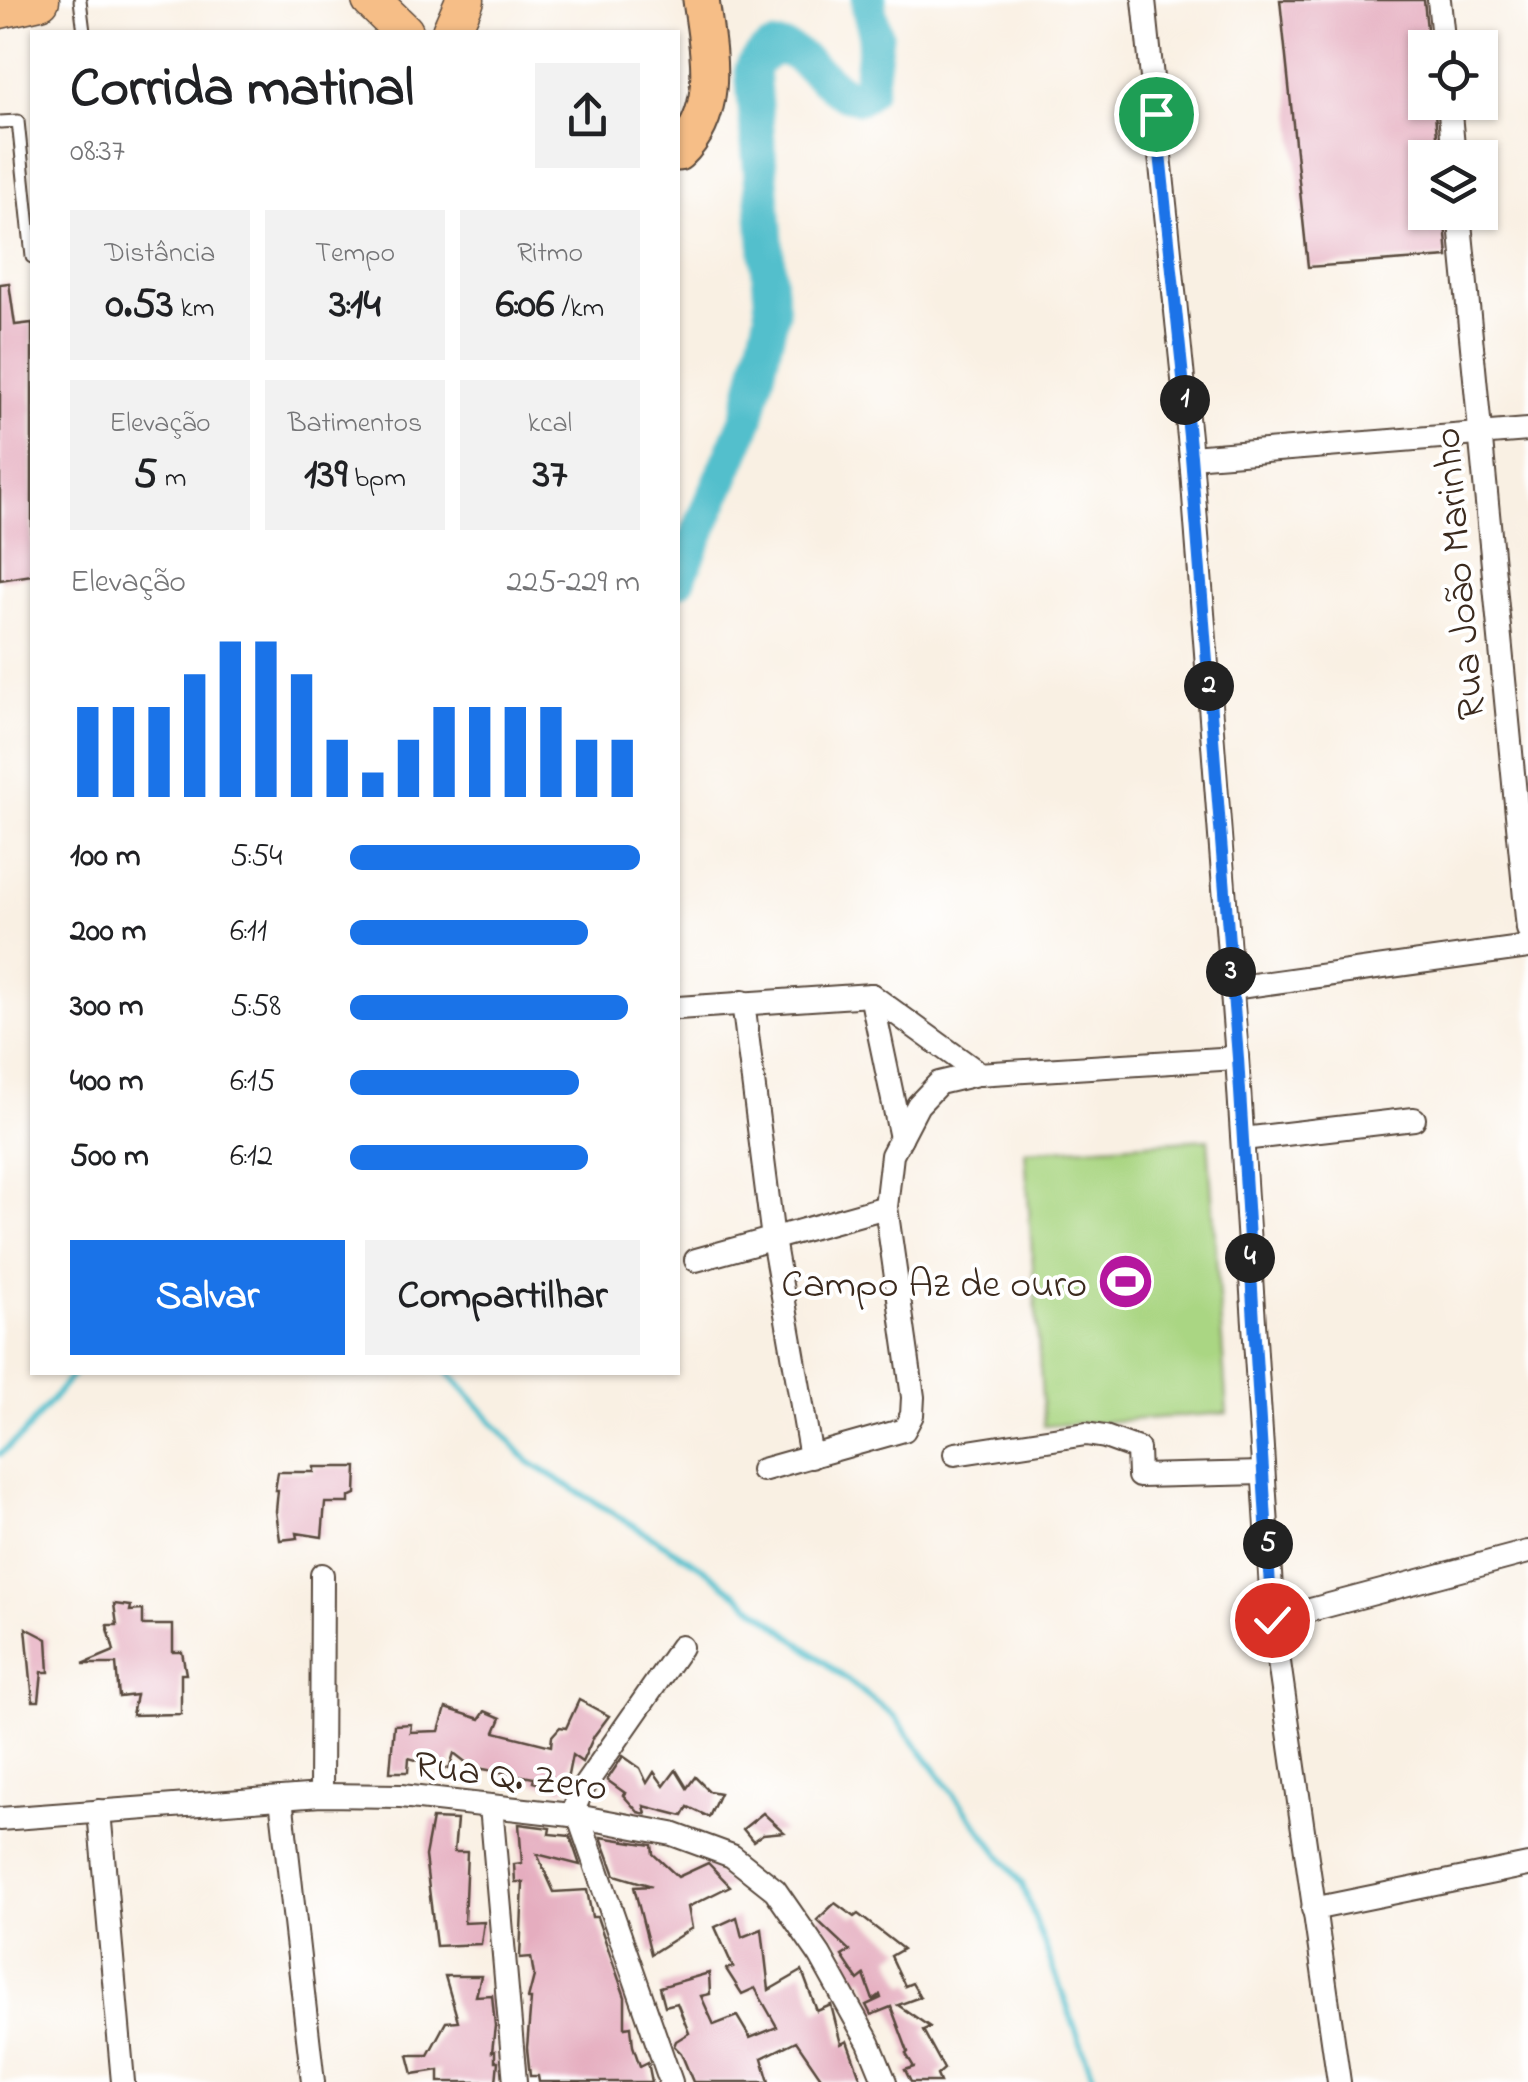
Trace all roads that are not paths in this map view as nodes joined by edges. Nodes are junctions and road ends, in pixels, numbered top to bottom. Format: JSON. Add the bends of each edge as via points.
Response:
{"nodes":[{"id":1,"x":40,"y":0,"type":"edge"},
{"id":2,"x":80,"y":0,"type":"edge"},
{"id":3,"x":370,"y":0,"type":"edge"},
{"id":4,"x":464,"y":0,"type":"edge"},
{"id":5,"x":701,"y":0,"type":"edge"},
{"id":6,"x":1144,"y":0,"type":"edge"},
{"id":7,"x":1439,"y":0,"type":"edge"},
{"id":8,"x":0,"y":8,"type":"edge"},
{"id":9,"x":84,"y":30,"type":"edge"},
{"id":10,"x":402,"y":30,"type":"edge"},
{"id":11,"x":453,"y":30,"type":"edge"},
{"id":12,"x":1442,"y":30,"type":"edge"},
{"id":13,"x":0,"y":122,"type":"edge"},
{"id":14,"x":680,"y":150,"type":"edge"},
{"id":15,"x":1462,"y":230,"type":"edge"},
{"id":16,"x":30,"y":238,"type":"edge"},
{"id":17,"x":1528,"y":430,"type":"edge"},
{"id":18,"x":1481,"y":434,"type":"junction"},
{"id":19,"x":1191,"y":456,"type":"junction"},
{"id":20,"x":1528,"y":929,"type":"edge"},
{"id":21,"x":1528,"y":947,"type":"edge"},
{"id":22,"x":1232,"y":988,"type":"junction"},
{"id":23,"x":870,"y":995,"type":"junction"},
{"id":24,"x":743,"y":1002,"type":"junction"},
{"id":25,"x":680,"y":1008,"type":"edge"},
{"id":26,"x":1238,"y":1058,"type":"junction"},
{"id":27,"x":980,"y":1074,"type":"junction"},
{"id":28,"x":1414,"y":1119,"type":"dead end"},
{"id":29,"x":901,"y":1138,"type":"junction"},
{"id":30,"x":1242,"y":1139,"type":"junction"},
{"id":31,"x":886,"y":1206,"type":"junction"},
{"id":32,"x":773,"y":1238,"type":"junction"},
{"id":33,"x":696,"y":1260,"type":"dead end"},
{"id":34,"x":955,"y":1454,"type":"dead end"},
{"id":35,"x":811,"y":1457,"type":"junction"},
{"id":36,"x":762,"y":1470,"type":"dead end"},
{"id":37,"x":1263,"y":1473,"type":"junction"},
{"id":38,"x":1528,"y":1552,"type":"edge"},
{"id":39,"x":322,"y":1575,"type":"dead end"},
{"id":40,"x":1272,"y":1620,"type":"junction"},
{"id":41,"x":681,"y":1646,"type":"dead end"},
{"id":42,"x":322,"y":1795,"type":"junction"},
{"id":43,"x":280,"y":1798,"type":"junction"},
{"id":44,"x":491,"y":1806,"type":"junction"},
{"id":45,"x":98,"y":1810,"type":"junction"},
{"id":46,"x":575,"y":1816,"type":"junction"},
{"id":47,"x":0,"y":1819,"type":"edge"},
{"id":48,"x":1528,"y":1865,"type":"edge"},
{"id":49,"x":1313,"y":1908,"type":"junction"},
{"id":50,"x":124,"y":2082,"type":"edge"},
{"id":51,"x":313,"y":2082,"type":"edge"},
{"id":52,"x":515,"y":2082,"type":"edge"},
{"id":53,"x":670,"y":2082,"type":"edge"},
{"id":54,"x":885,"y":2082,"type":"edge"},
{"id":55,"x":1338,"y":2082,"type":"edge"}],
"edges":[{"from":1,"to":8,"type":"highway"},
{"from":2,"to":9,"type":"lane"},
{"from":3,"to":10,"type":"highway"},
{"from":4,"to":11,"type":"highway"},
{"from":5,"to":14,"type":"main road","via":[[710,90],[699,126]]},
{"from":6,"to":19,"type":"street"},
{"from":7,"to":12,"type":"street"},
{"from":13,"to":16,"type":"lane","via":[[18,121]]},
{"from":15,"to":18,"type":"street","name":"Rua João Marinho"},
{"from":17,"to":18,"type":"street"},
{"from":18,"to":19,"type":"street"},
{"from":18,"to":20,"type":"street","name":"Rua João Marinho"},
{"from":19,"to":22,"type":"street"},
{"from":21,"to":22,"type":"street"},
{"from":22,"to":26,"type":"street"},
{"from":23,"to":24,"type":"street"},
{"from":23,"to":27,"type":"street"},
{"from":23,"to":29,"type":"street"},
{"from":24,"to":25,"type":"street"},
{"from":24,"to":32,"type":"street"},
{"from":26,"to":27,"type":"street"},
{"from":26,"to":30,"type":"street"},
{"from":27,"to":29,"type":"street","via":[[939,1083]]},
{"from":28,"to":30,"type":"street"},
{"from":29,"to":31,"type":"street","via":[[892,1154]]},
{"from":30,"to":37,"type":"street"},
{"from":31,"to":32,"type":"street"},
{"from":31,"to":35,"type":"street","via":[[912,1415],[904,1430]]},
{"from":32,"to":33,"type":"street"},
{"from":32,"to":35,"type":"street"},
{"from":34,"to":37,"type":"street","via":[[1086,1434],[1138,1449],[1139,1476]]},
{"from":35,"to":36,"type":"street"},
{"from":37,"to":40,"type":"street"},
{"from":38,"to":40,"type":"street"},
{"from":39,"to":42,"type":"street"},
{"from":40,"to":49,"type":"street"},
{"from":41,"to":46,"type":"street","via":[[583,1788]]},
{"from":42,"to":43,"type":"street","name":"Rua Q. Zero"},
{"from":42,"to":44,"type":"street","name":"Rua Q. Zero"},
{"from":43,"to":45,"type":"street","name":"Rua Q. Zero"},
{"from":43,"to":51,"type":"street"},
{"from":44,"to":46,"type":"street","name":"Rua Q. Zero"},
{"from":44,"to":52,"type":"street"},
{"from":45,"to":47,"type":"street","name":"Rua Q. Zero"},
{"from":45,"to":50,"type":"street"},
{"from":46,"to":53,"type":"street"},
{"from":46,"to":54,"type":"street","name":"Rua Q. Zero","via":[[672,1834],[732,1856],[758,1874],[807,1932]]},
{"from":48,"to":49,"type":"street"},
{"from":49,"to":55,"type":"street"}]}
